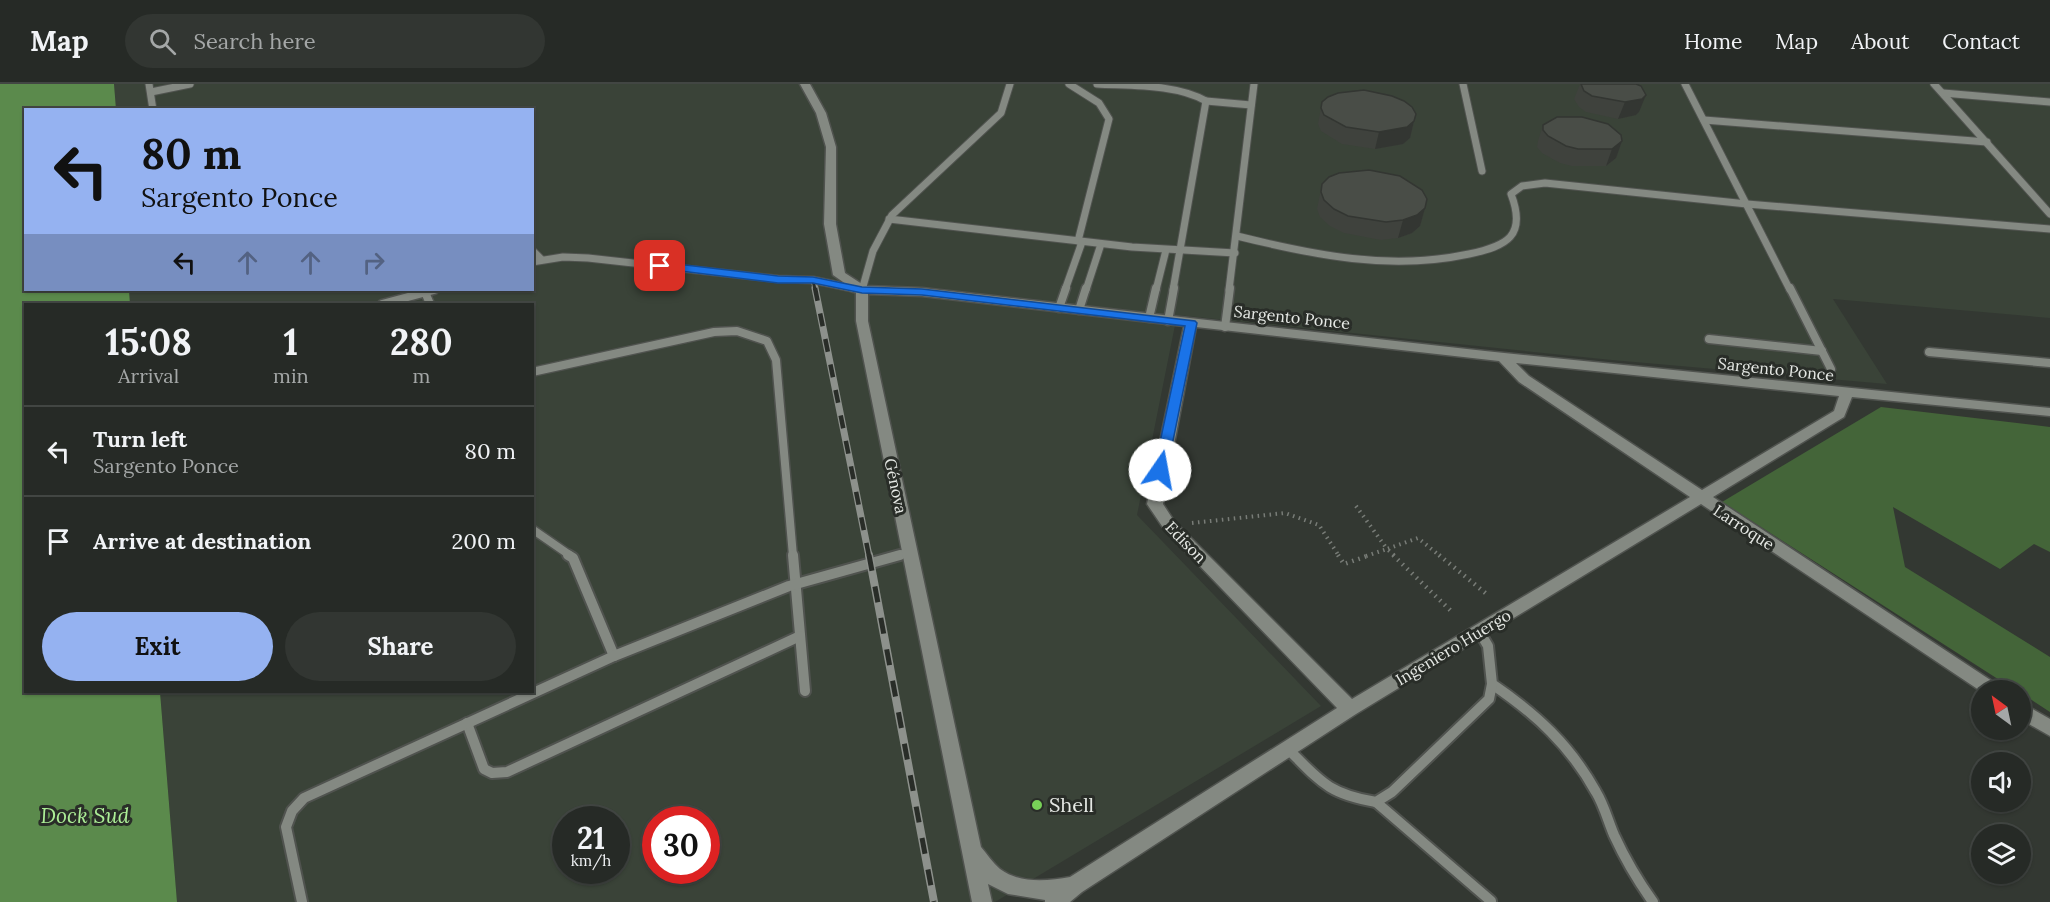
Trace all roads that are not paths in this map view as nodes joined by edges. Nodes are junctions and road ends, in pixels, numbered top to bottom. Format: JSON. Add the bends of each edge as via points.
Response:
{"nodes":[{"id":1,"x":149,"y":84,"type":"edge"},
{"id":2,"x":190,"y":84,"type":"edge"},
{"id":3,"x":806,"y":84,"type":"edge"},
{"id":4,"x":1010,"y":84,"type":"edge"},
{"id":5,"x":1069,"y":84,"type":"edge"},
{"id":6,"x":1097,"y":84,"type":"edge"},
{"id":7,"x":1254,"y":84,"type":"edge"},
{"id":8,"x":1463,"y":84,"type":"edge"},
{"id":9,"x":1685,"y":84,"type":"edge"},
{"id":10,"x":1934,"y":84,"type":"edge"},
{"id":11,"x":150,"y":92,"type":"junction"},
{"id":12,"x":1943,"y":93,"type":"junction"},
{"id":13,"x":1206,"y":101,"type":"junction"},
{"id":14,"x":2050,"y":102,"type":"edge"},
{"id":15,"x":1251,"y":105,"type":"junction"},
{"id":16,"x":153,"y":108,"type":"edge"},
{"id":17,"x":1704,"y":120,"type":"junction"},
{"id":18,"x":1987,"y":142,"type":"junction"},
{"id":19,"x":1482,"y":171,"type":"dead end"},
{"id":20,"x":1747,"y":204,"type":"junction"},
{"id":21,"x":2050,"y":214,"type":"edge"},
{"id":22,"x":889,"y":219,"type":"junction"},
{"id":23,"x":2050,"y":229,"type":"edge"},
{"id":24,"x":1237,"y":236,"type":"junction"},
{"id":25,"x":1080,"y":241,"type":"junction"},
{"id":26,"x":1101,"y":244,"type":"junction"},
{"id":27,"x":1166,"y":250,"type":"junction"},
{"id":28,"x":1181,"y":251,"type":"junction"},
{"id":29,"x":1234,"y":253,"type":"junction"},
{"id":30,"x":537,"y":260,"type":"edge"},
{"id":31,"x":862,"y":290,"type":"junction"},
{"id":32,"x":429,"y":291,"type":"edge"},
{"id":33,"x":424,"y":292,"type":"junction"},
{"id":34,"x":386,"y":303,"type":"edge"},
{"id":35,"x":430,"y":303,"type":"edge"},
{"id":36,"x":1059,"y":308,"type":"junction"},
{"id":37,"x":1079,"y":310,"type":"junction"},
{"id":38,"x":1149,"y":318,"type":"junction"},
{"id":39,"x":1168,"y":321,"type":"junction"},
{"id":40,"x":1191,"y":323,"type":"junction"},
{"id":41,"x":1225,"y":327,"type":"junction"},
{"id":42,"x":1709,"y":339,"type":"dead end"},
{"id":43,"x":1822,"y":351,"type":"junction"},
{"id":44,"x":1929,"y":352,"type":"dead end"},
{"id":45,"x":1503,"y":357,"type":"junction"},
{"id":46,"x":2050,"y":363,"type":"edge"},
{"id":47,"x":1831,"y":369,"type":"dead end"},
{"id":48,"x":534,"y":372,"type":"edge"},
{"id":49,"x":1846,"y":393,"type":"junction"},
{"id":50,"x":2050,"y":412,"type":"edge"},
{"id":51,"x":1700,"y":498,"type":"junction"},
{"id":52,"x":534,"y":530,"type":"edge"},
{"id":53,"x":910,"y":552,"type":"junction"},
{"id":54,"x":796,"y":584,"type":"junction"},
{"id":55,"x":1479,"y":631,"type":"junction"},
{"id":56,"x":800,"y":636,"type":"junction"},
{"id":57,"x":614,"y":656,"type":"junction"},
{"id":58,"x":1977,"y":680,"type":"edge"},
{"id":59,"x":1492,"y":684,"type":"junction"},
{"id":60,"x":805,"y":691,"type":"dead end"},
{"id":61,"x":534,"y":692,"type":"edge"},
{"id":62,"x":533,"y":693,"type":"edge"},
{"id":63,"x":1350,"y":709,"type":"junction"},
{"id":64,"x":2031,"y":716,"type":"edge"},
{"id":65,"x":467,"y":723,"type":"junction"},
{"id":66,"x":2050,"y":728,"type":"edge"},
{"id":67,"x":1287,"y":748,"type":"junction"},
{"id":68,"x":1376,"y":802,"type":"junction"},
{"id":69,"x":972,"y":852,"type":"junction"},
{"id":70,"x":1075,"y":885,"type":"junction"},
{"id":71,"x":1491,"y":901,"type":"edge"},
{"id":72,"x":302,"y":902,"type":"edge"},
{"id":73,"x":982,"y":902,"type":"edge"},
{"id":74,"x":1055,"y":902,"type":"edge"},
{"id":75,"x":1653,"y":902,"type":"edge"}],
"edges":[{"from":1,"to":11,"type":"lane"},
{"from":2,"to":11,"type":"lane"},
{"from":3,"to":31,"type":"street","via":[[821,113],[831,147],[830,224],[838,270],[844,279]]},
{"from":4,"to":22,"type":"lane","via":[[1001,113]]},
{"from":5,"to":25,"type":"lane","via":[[1101,105],[1109,120]]},
{"from":6,"to":13,"type":"lane","via":[[1186,92]]},
{"from":7,"to":15,"type":"lane"},
{"from":8,"to":19,"type":"lane"},
{"from":9,"to":17,"type":"lane"},
{"from":10,"to":12,"type":"lane"},
{"from":11,"to":16,"type":"lane"},
{"from":12,"to":14,"type":"lane"},
{"from":12,"to":18,"type":"lane"},
{"from":13,"to":15,"type":"lane"},
{"from":13,"to":28,"type":"lane"},
{"from":15,"to":24,"type":"lane"},
{"from":17,"to":18,"type":"lane"},
{"from":17,"to":20,"type":"lane"},
{"from":18,"to":21,"type":"lane"},
{"from":20,"to":23,"type":"lane"},
{"from":20,"to":24,"type":"lane","via":[[1554,184],[1521,185],[1511,194],[1517,227],[1503,244],[1456,258],[1410,262],[1342,259]]},
{"from":20,"to":43,"type":"lane"},
{"from":22,"to":25,"type":"lane"},
{"from":22,"to":31,"type":"lane","via":[[867,262]]},
{"from":24,"to":29,"type":"lane"},
{"from":25,"to":26,"type":"lane"},
{"from":25,"to":36,"type":"lane"},
{"from":26,"to":27,"type":"lane"},
{"from":26,"to":37,"type":"lane"},
{"from":27,"to":28,"type":"lane"},
{"from":27,"to":38,"type":"lane"},
{"from":28,"to":29,"type":"lane"},
{"from":28,"to":39,"type":"lane"},
{"from":29,"to":41,"type":"lane"},
{"from":30,"to":31,"type":"lane","name":"Sargento Ponce","via":[[588,258],[813,280]]},
{"from":31,"to":36,"type":"street","name":"Sargento Ponce","via":[[922,292]]},
{"from":31,"to":53,"type":"street","name":"Génova","via":[[862,321]]},
{"from":32,"to":33,"type":"lane"},
{"from":33,"to":34,"type":"lane"},
{"from":33,"to":35,"type":"lane"},
{"from":36,"to":37,"type":"street","name":"Sargento Ponce"},
{"from":37,"to":38,"type":"street","name":"Sargento Ponce"},
{"from":38,"to":39,"type":"street","name":"Sargento Ponce"},
{"from":39,"to":40,"type":"street","name":"Sargento Ponce"},
{"from":40,"to":41,"type":"street","name":"Sargento Ponce"},
{"from":40,"to":63,"type":"street","name":"Edison","via":[[1155,504],[1169,525]]},
{"from":41,"to":45,"type":"street","name":"Sargento Ponce"},
{"from":42,"to":43,"type":"lane"},
{"from":43,"to":47,"type":"lane"},
{"from":44,"to":46,"type":"lane"},
{"from":45,"to":49,"type":"street","name":"Sargento Ponce"},
{"from":45,"to":51,"type":"street","name":"Larroque","via":[[1524,379]]},
{"from":48,"to":54,"type":"lane","via":[[714,332],[737,331],[767,341],[776,360]]},
{"from":49,"to":50,"type":"street","name":"Sargento Ponce"},
{"from":49,"to":51,"type":"street","name":"Ingeniero Huergo","via":[[1839,414]]},
{"from":51,"to":55,"type":"street","name":"Ingeniero Huergo"},
{"from":51,"to":58,"type":"street","name":"Larroque"},
{"from":52,"to":57,"type":"lane","via":[[573,558]]},
{"from":53,"to":54,"type":"lane"},
{"from":53,"to":69,"type":"street","name":"Génova"},
{"from":54,"to":56,"type":"lane"},
{"from":54,"to":57,"type":"lane"},
{"from":55,"to":59,"type":"lane","via":[[1488,646]]},
{"from":55,"to":63,"type":"street","name":"Ingeniero Huergo"},
{"from":56,"to":60,"type":"lane"},
{"from":56,"to":65,"type":"lane","via":[[507,772],[486,772]]},
{"from":57,"to":61,"type":"lane"},
{"from":59,"to":68,"type":"lane","via":[[1489,699],[1392,792]]},
{"from":59,"to":75,"type":"lane","via":[[1560,739],[1597,793],[1635,877]]},
{"from":62,"to":65,"type":"lane"},
{"from":63,"to":67,"type":"street","name":"Ingeniero Huergo"},
{"from":64,"to":66,"type":"street"},
{"from":65,"to":72,"type":"lane","via":[[319,790],[295,806],[286,827]]},
{"from":67,"to":68,"type":"lane","via":[[1328,788]]},
{"from":67,"to":70,"type":"street","name":"Ingeniero Huergo"},
{"from":68,"to":71,"type":"lane"},
{"from":69,"to":70,"type":"street","via":[[992,876],[1008,884],[1043,891]]},
{"from":69,"to":73,"type":"street","name":"Génova"},
{"from":70,"to":74,"type":"street","name":"Ingeniero Huergo"}]}
